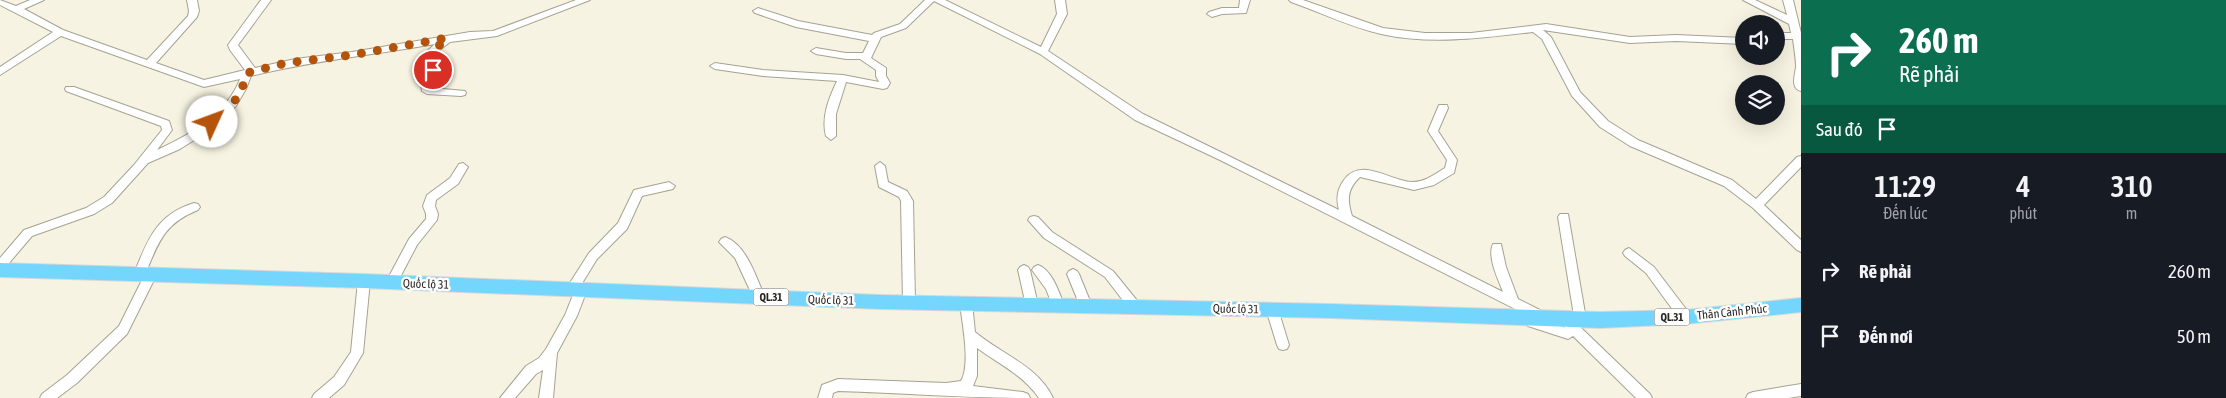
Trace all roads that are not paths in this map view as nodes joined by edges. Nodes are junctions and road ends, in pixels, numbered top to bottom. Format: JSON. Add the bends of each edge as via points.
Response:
{"nodes":[{"id":1,"x":39,"y":0,"type":"edge"},
{"id":2,"x":192,"y":0,"type":"edge"},
{"id":3,"x":266,"y":0,"type":"edge"},
{"id":4,"x":585,"y":0,"type":"edge"},
{"id":5,"x":930,"y":0,"type":"edge"},
{"id":6,"x":938,"y":0,"type":"edge"},
{"id":7,"x":1060,"y":0,"type":"edge"},
{"id":8,"x":1245,"y":0,"type":"edge"},
{"id":9,"x":1296,"y":0,"type":"edge"},
{"id":10,"x":1748,"y":0,"type":"edge"},
{"id":11,"x":1788,"y":0,"type":"edge"},
{"id":12,"x":0,"y":2,"type":"edge"},
{"id":13,"x":16,"y":8,"type":"junction"},
{"id":14,"x":758,"y":11,"type":"dead end"},
{"id":15,"x":1212,"y":14,"type":"dead end"},
{"id":16,"x":1793,"y":22,"type":"junction"},
{"id":17,"x":1534,"y":28,"type":"junction"},
{"id":18,"x":60,"y":32,"type":"junction"},
{"id":19,"x":1785,"y":36,"type":"edge"},
{"id":20,"x":1798,"y":36,"type":"junction"},
{"id":21,"x":447,"y":38,"type":"junction"},
{"id":22,"x":874,"y":39,"type":"junction"},
{"id":23,"x":1735,"y":41,"type":"edge"},
{"id":24,"x":816,"y":51,"type":"dead end"},
{"id":25,"x":1043,"y":52,"type":"junction"},
{"id":26,"x":865,"y":56,"type":"junction"},
{"id":27,"x":148,"y":65,"type":"junction"},
{"id":28,"x":715,"y":66,"type":"dead end"},
{"id":29,"x":1800,"y":71,"type":"edge"},
{"id":30,"x":0,"y":72,"type":"edge"},
{"id":31,"x":250,"y":73,"type":"junction"},
{"id":32,"x":843,"y":78,"type":"junction"},
{"id":33,"x":1801,"y":88,"type":"edge"},
{"id":34,"x":70,"y":89,"type":"dead end"},
{"id":35,"x":461,"y":93,"type":"dead end"},
{"id":36,"x":1442,"y":108,"type":"dead end"},
{"id":37,"x":830,"y":136,"type":"dead end"},
{"id":38,"x":1801,"y":160,"type":"edge"},
{"id":39,"x":143,"y":161,"type":"junction"},
{"id":40,"x":880,"y":166,"type":"dead end"},
{"id":41,"x":463,"y":167,"type":"dead end"},
{"id":42,"x":669,"y":186,"type":"dead end"},
{"id":43,"x":1757,"y":205,"type":"junction"},
{"id":44,"x":194,"y":207,"type":"dead end"},
{"id":45,"x":1564,"y":217,"type":"dead end"},
{"id":46,"x":1347,"y":219,"type":"junction"},
{"id":47,"x":1034,"y":220,"type":"dead end"},
{"id":48,"x":725,"y":242,"type":"dead end"},
{"id":49,"x":1497,"y":247,"type":"dead end"},
{"id":50,"x":1801,"y":247,"type":"edge"},
{"id":51,"x":1629,"y":253,"type":"dead end"},
{"id":52,"x":0,"y":266,"type":"edge"},
{"id":53,"x":0,"y":270,"type":"edge"},
{"id":54,"x":1024,"y":270,"type":"dead end"},
{"id":55,"x":1038,"y":270,"type":"dead end"},
{"id":56,"x":1073,"y":274,"type":"dead end"},
{"id":57,"x":145,"y":276,"type":"junction"},
{"id":58,"x":364,"y":281,"type":"junction"},
{"id":59,"x":392,"y":282,"type":"junction"},
{"id":60,"x":576,"y":288,"type":"junction"},
{"id":61,"x":759,"y":297,"type":"junction"},
{"id":62,"x":909,"y":302,"type":"junction"},
{"id":63,"x":966,"y":303,"type":"junction"},
{"id":64,"x":1032,"y":304,"type":"junction"},
{"id":65,"x":1058,"y":305,"type":"junction"},
{"id":66,"x":1801,"y":305,"type":"edge"},
{"id":67,"x":1086,"y":306,"type":"junction"},
{"id":68,"x":1135,"y":307,"type":"junction"},
{"id":69,"x":1512,"y":309,"type":"junction"},
{"id":70,"x":1272,"y":310,"type":"junction"},
{"id":71,"x":1685,"y":317,"type":"junction"},
{"id":72,"x":1564,"y":323,"type":"junction"},
{"id":73,"x":969,"y":334,"type":"junction"},
{"id":74,"x":1283,"y":345,"type":"dead end"},
{"id":75,"x":551,"y":353,"type":"junction"},
{"id":76,"x":956,"y":389,"type":"junction"},
{"id":77,"x":1801,"y":390,"type":"edge"},
{"id":78,"x":47,"y":398,"type":"edge"},
{"id":79,"x":319,"y":398,"type":"edge"},
{"id":80,"x":507,"y":398,"type":"edge"},
{"id":81,"x":546,"y":398,"type":"edge"},
{"id":82,"x":825,"y":398,"type":"edge"},
{"id":83,"x":1023,"y":398,"type":"edge"},
{"id":84,"x":1046,"y":398,"type":"edge"},
{"id":85,"x":1634,"y":398,"type":"edge"},
{"id":86,"x":1645,"y":398,"type":"edge"},
{"id":87,"x":1753,"y":398,"type":"edge"}],
"edges":[{"from":1,"to":13,"type":"street"},
{"from":2,"to":27,"type":"street","via":[[192,17]]},
{"from":3,"to":31,"type":"street","via":[[233,45]]},
{"from":4,"to":21,"type":"street","via":[[494,34]]},
{"from":5,"to":22,"type":"street","via":[[903,26],[889,29]]},
{"from":6,"to":25,"type":"street"},
{"from":7,"to":25,"type":"street","via":[[1062,14]]},
{"from":8,"to":15,"type":"street","via":[[1244,11]]},
{"from":9,"to":17,"type":"street","via":[[1396,34],[1471,36]]},
{"from":10,"to":16,"type":"street"},
{"from":11,"to":16,"type":"street"},
{"from":12,"to":13,"type":"street"},
{"from":13,"to":18,"type":"street"},
{"from":14,"to":22,"type":"street","via":[[796,24]]},
{"from":16,"to":20,"type":"street"},
{"from":17,"to":23,"type":"street","via":[[1564,29],[1630,40]]},
{"from":17,"to":43,"type":"street","via":[[1546,37],[1571,86],[1604,124],[1634,144],[1721,179]]},
{"from":18,"to":27,"type":"street"},
{"from":18,"to":30,"type":"street"},
{"from":19,"to":20,"type":"street"},
{"from":20,"to":29,"type":"street"},
{"from":21,"to":31,"type":"street","via":[[286,63]]},
{"from":21,"to":35,"type":"street","via":[[432,52],[435,68],[425,78],[426,90]]},
{"from":22,"to":26,"type":"street"},
{"from":24,"to":26,"type":"street"},
{"from":25,"to":46,"type":"street","via":[[1139,117]]},
{"from":26,"to":32,"type":"street","via":[[866,61],[881,68],[884,86]]},
{"from":27,"to":31,"type":"street","via":[[204,84]]},
{"from":28,"to":32,"type":"street"},
{"from":29,"to":33,"type":"street"},
{"from":31,"to":39,"type":"street","via":[[220,118],[178,146]]},
{"from":32,"to":37,"type":"street","via":[[832,112]]},
{"from":34,"to":39,"type":"street","via":[[167,126]]},
{"from":36,"to":46,"type":"street","via":[[1433,131],[1452,160],[1450,170],[1430,184],[1416,187],[1369,174],[1357,174],[1344,187],[1342,194]]},
{"from":38,"to":43,"type":"street"},
{"from":39,"to":52,"type":"street","via":[[101,205],[28,233]]},
{"from":40,"to":62,"type":"street","via":[[883,184],[903,194],[907,201]]},
{"from":41,"to":59,"type":"street","via":[[454,181],[431,198],[431,220],[413,242]]},
{"from":42,"to":60,"type":"street","via":[[638,193],[623,226],[593,256]]},
{"from":43,"to":50,"type":"street"},
{"from":44,"to":57,"type":"street","via":[[173,216],[163,225]]},
{"from":45,"to":72,"type":"street"},
{"from":46,"to":69,"type":"street"},
{"from":47,"to":68,"type":"street","via":[[1048,235],[1109,274]]},
{"from":48,"to":61,"type":"street","via":[[739,255]]},
{"from":49,"to":69,"type":"street"},
{"from":51,"to":71,"type":"street","via":[[1650,270]]},
{"from":53,"to":57,"type":"highway","name":"Quốc lộ 31","number":"QL.31"},
{"from":54,"to":64,"type":"street"},
{"from":55,"to":65,"type":"street","via":[[1051,287]]},
{"from":56,"to":67,"type":"street"},
{"from":57,"to":58,"type":"highway","name":"Quốc lộ 31","number":"QL.31"},
{"from":57,"to":78,"type":"street","via":[[123,330]]},
{"from":58,"to":59,"type":"highway","name":"Quốc lộ 31","number":"QL.31"},
{"from":58,"to":79,"type":"street","via":[[357,353],[339,382]]},
{"from":59,"to":60,"type":"highway","name":"Quốc lộ 31","number":"QL.31"},
{"from":60,"to":61,"type":"highway","name":"Quốc lộ 31","number":"QL.31"},
{"from":60,"to":75,"type":"street","via":[[571,316]]},
{"from":61,"to":62,"type":"highway","name":"Quốc lộ 31","number":"QL.31"},
{"from":62,"to":63,"type":"highway","name":"Quốc lộ 31","number":"QL.31"},
{"from":63,"to":64,"type":"highway","name":"Quốc lộ 31","number":"QL.31"},
{"from":63,"to":73,"type":"street"},
{"from":64,"to":65,"type":"highway","name":"Quốc lộ 31","number":"QL.31"},
{"from":65,"to":67,"type":"highway","name":"Quốc lộ 31","number":"QL.31"},
{"from":66,"to":71,"type":"highway","name":"Thân Cảnh Phúc","number":"QL.31"},
{"from":67,"to":68,"type":"highway","name":"Quốc lộ 31","number":"QL.31"},
{"from":68,"to":70,"type":"highway","name":"Quốc lộ 31","number":"QL.31"},
{"from":69,"to":70,"type":"highway","name":"Quốc lộ 31","number":"QL.31"},
{"from":69,"to":72,"type":"highway","name":"Quốc lộ 31","number":"QL.31"},
{"from":69,"to":72,"type":"street"},
{"from":70,"to":74,"type":"street"},
{"from":71,"to":72,"type":"highway","name":"Thân Cảnh Phúc","number":"QL.31"},
{"from":72,"to":85,"type":"street"},
{"from":72,"to":86,"type":"street"},
{"from":73,"to":76,"type":"street","via":[[971,370],[968,382]]},
{"from":73,"to":84,"type":"street","via":[[983,348],[1023,371]]},
{"from":75,"to":80,"type":"street"},
{"from":75,"to":81,"type":"street"},
{"from":76,"to":82,"type":"street","via":[[838,385],[827,388]]},
{"from":76,"to":83,"type":"street"},
{"from":77,"to":87,"type":"street"}]}
